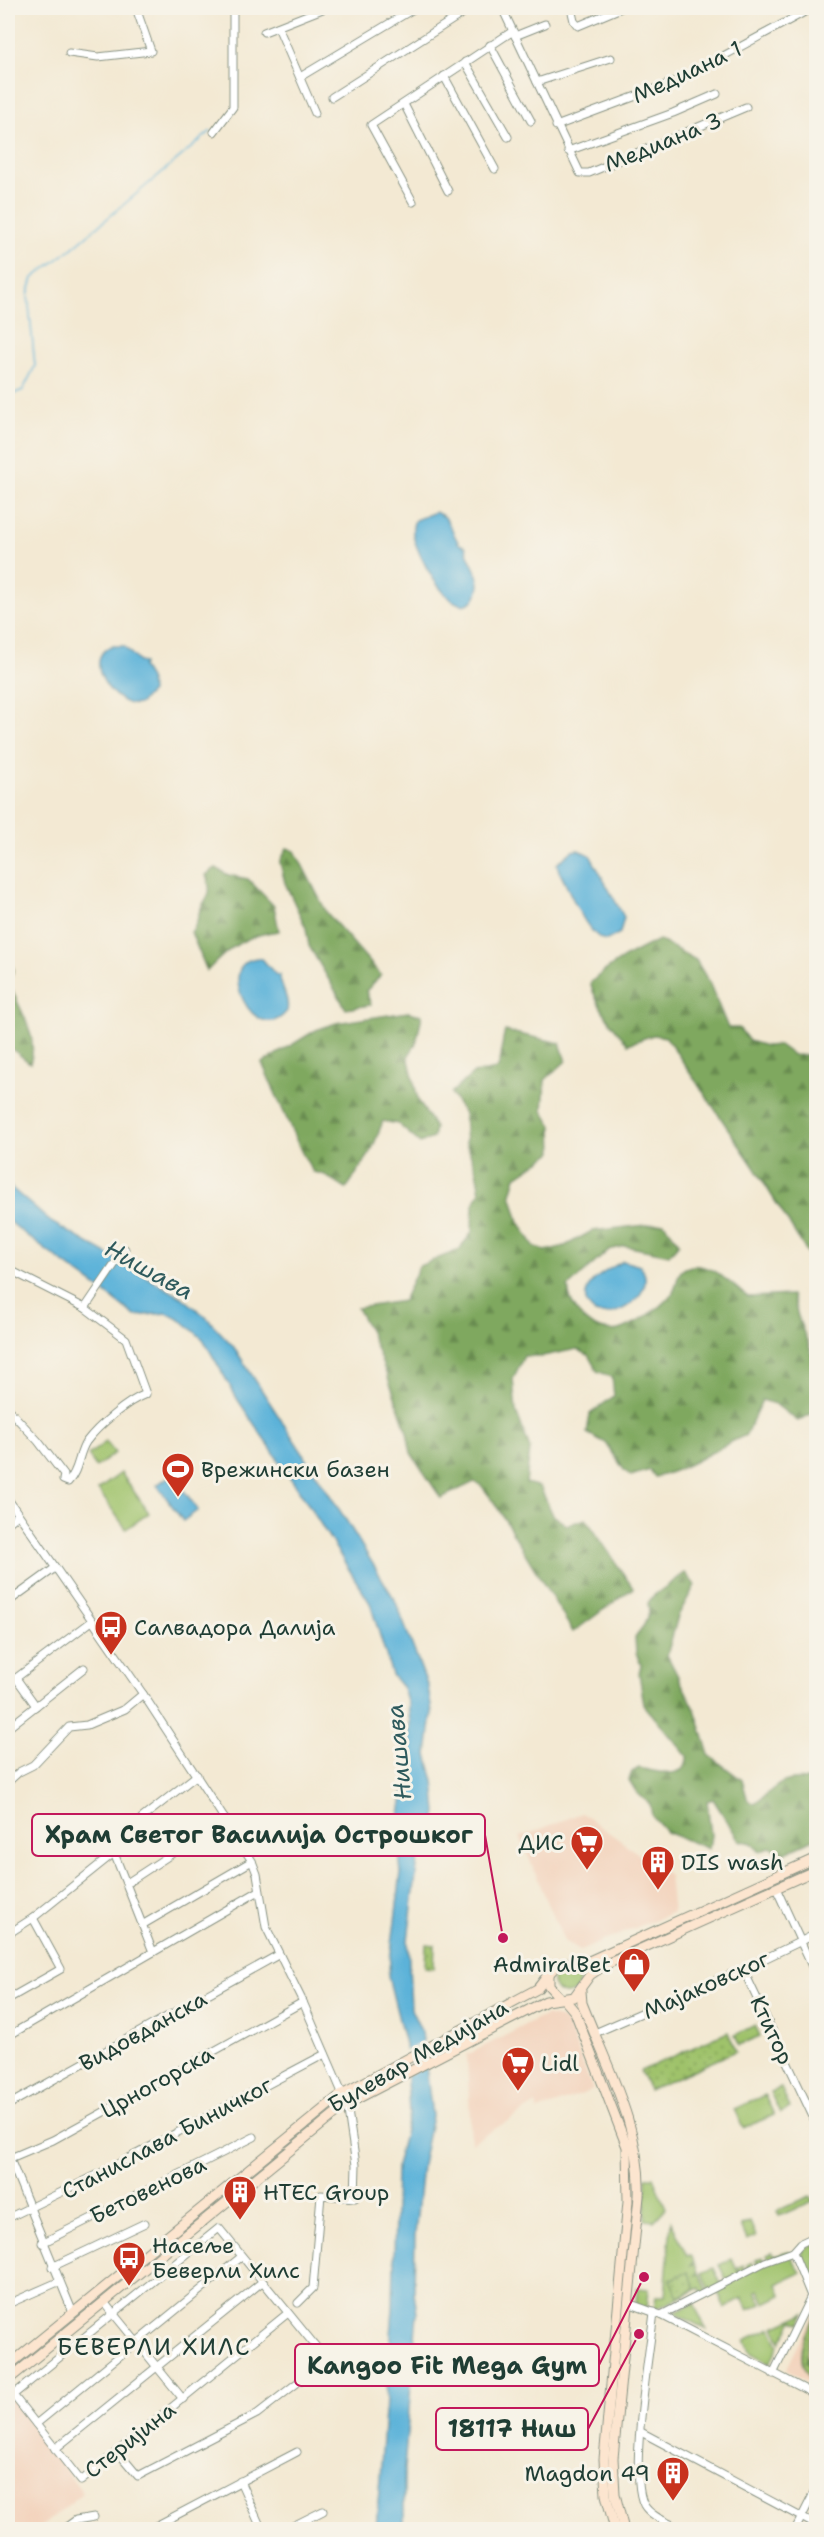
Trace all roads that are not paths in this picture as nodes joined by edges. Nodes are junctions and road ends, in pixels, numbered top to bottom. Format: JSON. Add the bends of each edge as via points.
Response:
{"nodes":[{"id":1,"x":136,"y":8,"type":"edge"},
{"id":2,"x":233,"y":8,"type":"edge"},
{"id":3,"x":325,"y":8,"type":"edge"},
{"id":4,"x":415,"y":8,"type":"edge"},
{"id":5,"x":471,"y":8,"type":"edge"},
{"id":6,"x":502,"y":8,"type":"edge"},
{"id":7,"x":571,"y":8,"type":"edge"},
{"id":8,"x":621,"y":8,"type":"edge"},
{"id":9,"x":815,"y":8,"type":"edge"},
{"id":10,"x":545,"y":24,"type":"dead end"},
{"id":11,"x":278,"y":27,"type":"junction"},
{"id":12,"x":264,"y":32,"type":"dead end"},
{"id":13,"x":514,"y":34,"type":"junction"},
{"id":14,"x":490,"y":45,"type":"junction"},
{"id":15,"x":69,"y":53,"type":"dead end"},
{"id":16,"x":611,"y":58,"type":"dead end"},
{"id":17,"x":465,"y":62,"type":"junction"},
{"id":18,"x":444,"y":76,"type":"junction"},
{"id":19,"x":300,"y":77,"type":"junction"},
{"id":20,"x":537,"y":82,"type":"junction"},
{"id":21,"x":717,"y":94,"type":"dead end"},
{"id":22,"x":332,"y":97,"type":"dead end"},
{"id":23,"x":404,"y":104,"type":"junction"},
{"id":24,"x":746,"y":107,"type":"dead end"},
{"id":25,"x":315,"y":113,"type":"dead end"},
{"id":26,"x":531,"y":121,"type":"dead end"},
{"id":27,"x":556,"y":126,"type":"junction"},
{"id":28,"x":214,"y":132,"type":"dead end"},
{"id":29,"x":508,"y":137,"type":"dead end"},
{"id":30,"x":568,"y":151,"type":"junction"},
{"id":31,"x":495,"y":169,"type":"dead end"},
{"id":32,"x":448,"y":191,"type":"dead end"},
{"id":33,"x":413,"y":202,"type":"dead end"},
{"id":34,"x":125,"y":1249,"type":"dead end"},
{"id":35,"x":8,"y":1269,"type":"edge"},
{"id":36,"x":85,"y":1308,"type":"junction"},
{"id":37,"x":8,"y":1409,"type":"edge"},
{"id":38,"x":8,"y":1499,"type":"edge"},
{"id":39,"x":18,"y":1515,"type":"junction"},
{"id":40,"x":8,"y":1523,"type":"edge"},
{"id":41,"x":55,"y":1568,"type":"junction"},
{"id":42,"x":8,"y":1602,"type":"edge"},
{"id":43,"x":92,"y":1622,"type":"junction"},
{"id":44,"x":84,"y":1668,"type":"dead end"},
{"id":45,"x":16,"y":1678,"type":"junction"},
{"id":46,"x":8,"y":1684,"type":"edge"},
{"id":47,"x":143,"y":1694,"type":"junction"},
{"id":48,"x":36,"y":1706,"type":"junction"},
{"id":49,"x":8,"y":1728,"type":"edge"},
{"id":50,"x":197,"y":1774,"type":"junction"},
{"id":51,"x":8,"y":1782,"type":"edge"},
{"id":52,"x":225,"y":1819,"type":"junction"},
{"id":53,"x":114,"y":1853,"type":"junction"},
{"id":54,"x":816,"y":1858,"type":"edge"},
{"id":55,"x":252,"y":1862,"type":"junction"},
{"id":56,"x":816,"y":1870,"type":"edge"},
{"id":57,"x":127,"y":1883,"type":"junction"},
{"id":58,"x":776,"y":1888,"type":"junction"},
{"id":59,"x":259,"y":1891,"type":"junction"},
{"id":60,"x":33,"y":1918,"type":"junction"},
{"id":61,"x":142,"y":1925,"type":"junction"},
{"id":62,"x":8,"y":1934,"type":"edge"},
{"id":63,"x":816,"y":1934,"type":"edge"},
{"id":64,"x":800,"y":1942,"type":"junction"},
{"id":65,"x":153,"y":1952,"type":"junction"},
{"id":66,"x":278,"y":1955,"type":"junction"},
{"id":67,"x":574,"y":1966,"type":"junction"},
{"id":68,"x":743,"y":1969,"type":"junction"},
{"id":69,"x":816,"y":1975,"type":"edge"},
{"id":70,"x":549,"y":1976,"type":"junction"},
{"id":71,"x":582,"y":1987,"type":"junction"},
{"id":72,"x":8,"y":1999,"type":"edge"},
{"id":73,"x":562,"y":1999,"type":"junction"},
{"id":74,"x":303,"y":2002,"type":"junction"},
{"id":75,"x":595,"y":2033,"type":"junction"},
{"id":76,"x":8,"y":2036,"type":"edge"},
{"id":77,"x":325,"y":2054,"type":"junction"},
{"id":78,"x":342,"y":2094,"type":"junction"},
{"id":79,"x":346,"y":2104,"type":"junction"},
{"id":80,"x":8,"y":2105,"type":"edge"},
{"id":81,"x":816,"y":2123,"type":"edge"},
{"id":82,"x":254,"y":2138,"type":"dead end"},
{"id":83,"x":8,"y":2157,"type":"edge"},
{"id":84,"x":29,"y":2210,"type":"junction"},
{"id":85,"x":8,"y":2218,"type":"edge"},
{"id":86,"x":145,"y":2223,"type":"dead end"},
{"id":87,"x":816,"y":2235,"type":"edge"},
{"id":88,"x":42,"y":2243,"type":"junction"},
{"id":89,"x":793,"y":2252,"type":"junction"},
{"id":90,"x":241,"y":2257,"type":"junction"},
{"id":91,"x":52,"y":2267,"type":"junction"},
{"id":92,"x":58,"y":2282,"type":"junction"},
{"id":93,"x":262,"y":2282,"type":"junction"},
{"id":94,"x":104,"y":2302,"type":"junction"},
{"id":95,"x":298,"y":2303,"type":"dead end"},
{"id":96,"x":628,"y":2303,"type":"junction"},
{"id":97,"x":8,"y":2304,"type":"edge"},
{"id":98,"x":73,"y":2313,"type":"junction"},
{"id":99,"x":114,"y":2313,"type":"junction"},
{"id":100,"x":288,"y":2313,"type":"junction"},
{"id":101,"x":657,"y":2313,"type":"junction"},
{"id":102,"x":136,"y":2342,"type":"junction"},
{"id":103,"x":8,"y":2366,"type":"edge"},
{"id":104,"x":156,"y":2366,"type":"junction"},
{"id":105,"x":773,"y":2374,"type":"junction"},
{"id":106,"x":8,"y":2380,"type":"edge"},
{"id":107,"x":816,"y":2395,"type":"edge"},
{"id":108,"x":183,"y":2399,"type":"junction"},
{"id":109,"x":36,"y":2424,"type":"junction"},
{"id":110,"x":641,"y":2432,"type":"junction"},
{"id":111,"x":55,"y":2449,"type":"junction"},
{"id":112,"x":117,"y":2451,"type":"junction"},
{"id":113,"x":297,"y":2452,"type":"dead end"},
{"id":114,"x":240,"y":2481,"type":"junction"},
{"id":115,"x":816,"y":2488,"type":"edge"},
{"id":116,"x":323,"y":2511,"type":"dead end"},
{"id":117,"x":94,"y":2517,"type":"dead end"},
{"id":118,"x":801,"y":2517,"type":"junction"},
{"id":119,"x":816,"y":2525,"type":"edge"},
{"id":120,"x":62,"y":2529,"type":"edge"},
{"id":121,"x":148,"y":2529,"type":"edge"},
{"id":122,"x":262,"y":2529,"type":"edge"},
{"id":123,"x":285,"y":2529,"type":"edge"},
{"id":124,"x":615,"y":2529,"type":"edge"},
{"id":125,"x":624,"y":2529,"type":"edge"},
{"id":126,"x":682,"y":2529,"type":"edge"},
{"id":127,"x":795,"y":2529,"type":"edge"}],
"edges":[{"from":1,"to":15,"type":"street","via":[[151,51],[98,57]]},
{"from":2,"to":28,"type":"street","via":[[233,107]]},
{"from":3,"to":11,"type":"street"},
{"from":4,"to":19,"type":"street"},
{"from":5,"to":22,"type":"street"},
{"from":6,"to":13,"type":"street"},
{"from":7,"to":8,"type":"street","via":[[578,26]]},
{"from":9,"to":27,"type":"street","name":"Медиана 1","via":[[679,80]]},
{"from":10,"to":13,"type":"street"},
{"from":11,"to":12,"type":"street"},
{"from":11,"to":19,"type":"street"},
{"from":13,"to":14,"type":"street"},
{"from":13,"to":20,"type":"street"},
{"from":14,"to":17,"type":"street"},
{"from":14,"to":26,"type":"street"},
{"from":16,"to":20,"type":"street"},
{"from":17,"to":18,"type":"street"},
{"from":17,"to":29,"type":"street"},
{"from":18,"to":23,"type":"street"},
{"from":18,"to":31,"type":"street"},
{"from":19,"to":25,"type":"street"},
{"from":20,"to":27,"type":"street"},
{"from":21,"to":30,"type":"street"},
{"from":23,"to":32,"type":"street"},
{"from":23,"to":33,"type":"street","via":[[370,125]]},
{"from":24,"to":30,"type":"street","name":"Медиана 3","via":[[580,173]]},
{"from":27,"to":30,"type":"street"},
{"from":34,"to":36,"type":"street"},
{"from":35,"to":36,"type":"street"},
{"from":36,"to":37,"type":"street","via":[[126,1339],[146,1394],[131,1400],[86,1443],[69,1482],[63,1480],[64,1475],[38,1441]]},
{"from":38,"to":39,"type":"street"},
{"from":39,"to":40,"type":"street"},
{"from":39,"to":41,"type":"street"},
{"from":41,"to":42,"type":"street"},
{"from":41,"to":43,"type":"street"},
{"from":43,"to":45,"type":"street"},
{"from":43,"to":47,"type":"street"},
{"from":44,"to":48,"type":"street"},
{"from":45,"to":46,"type":"street"},
{"from":45,"to":48,"type":"street"},
{"from":47,"to":50,"type":"street"},
{"from":47,"to":51,"type":"street","via":[[125,1709],[87,1725],[69,1727],[33,1765]]},
{"from":48,"to":49,"type":"street"},
{"from":50,"to":52,"type":"street"},
{"from":50,"to":53,"type":"street","via":[[142,1818]]},
{"from":52,"to":55,"type":"street"},
{"from":52,"to":57,"type":"street"},
{"from":53,"to":57,"type":"street"},
{"from":53,"to":60,"type":"street"},
{"from":54,"to":67,"type":"main road","name":"Булевар Медијана"},
{"from":55,"to":59,"type":"street"},
{"from":55,"to":61,"type":"street"},
{"from":56,"to":58,"type":"main road","name":"Булевар Медијана"},
{"from":57,"to":61,"type":"street"},
{"from":58,"to":64,"type":"street"},
{"from":58,"to":71,"type":"main road","name":"Булевар Медијана","via":[[605,1965]]},
{"from":59,"to":65,"type":"street"},
{"from":59,"to":66,"type":"street","via":[[266,1927]]},
{"from":60,"to":62,"type":"street"},
{"from":60,"to":72,"type":"street","via":[[61,1969]]},
{"from":61,"to":65,"type":"street"},
{"from":63,"to":64,"type":"street","name":"Мајаковског"},
{"from":64,"to":68,"type":"street","name":"Мајаковског"},
{"from":64,"to":69,"type":"street"},
{"from":65,"to":76,"type":"street"},
{"from":66,"to":74,"type":"street"},
{"from":66,"to":80,"type":"street","name":"Видовданска"},
{"from":67,"to":70,"type":"main road","name":"Булевар Медијана","via":[[560,1965]]},
{"from":67,"to":71,"type":"main road","via":[[581,1973]]},
{"from":68,"to":75,"type":"street","name":"Мајаковског"},
{"from":68,"to":81,"type":"street","name":"Ктитор"},
{"from":70,"to":73,"type":"main road","via":[[549,1986]]},
{"from":70,"to":78,"type":"main road","name":"Булевар Медијана","via":[[537,1989]]},
{"from":71,"to":73,"type":"main road","name":"Булевар Медијана","via":[[574,1997]]},
{"from":71,"to":75,"type":"main road","via":[[582,2003]]},
{"from":73,"to":79,"type":"main road","name":"Булевар Медијана","via":[[546,2001],[461,2042]]},
{"from":73,"to":124,"type":"main road","via":[[575,2012],[621,2129],[629,2166],[604,2459],[606,2495]]},
{"from":74,"to":77,"type":"street"},
{"from":74,"to":83,"type":"street","name":"Црногорска","via":[[53,2140]]},
{"from":75,"to":96,"type":"main road","via":[[631,2126],[637,2154],[639,2196]]},
{"from":77,"to":78,"type":"street"},
{"from":77,"to":84,"type":"street","name":"Станислава Биничког"},
{"from":78,"to":79,"type":"street"},
{"from":78,"to":98,"type":"main road","name":"Булевар Медијана"},
{"from":79,"to":94,"type":"main road","name":"Булевар Медијана"},
{"from":79,"to":95,"type":"street","name":"Булевар Медијана","via":[[356,2165],[355,2198],[321,2195],[313,2288]]},
{"from":82,"to":88,"type":"street","name":"Бетовенова"},
{"from":83,"to":84,"type":"street"},
{"from":84,"to":85,"type":"street","name":"Станислава Биничког"},
{"from":84,"to":88,"type":"street"},
{"from":86,"to":91,"type":"street"},
{"from":87,"to":89,"type":"street"},
{"from":88,"to":91,"type":"street"},
{"from":89,"to":101,"type":"street"},
{"from":89,"to":105,"type":"street","via":[[811,2296]]},
{"from":90,"to":93,"type":"street"},
{"from":90,"to":99,"type":"street","via":[[219,2228]]},
{"from":90,"to":102,"type":"street"},
{"from":91,"to":92,"type":"street"},
{"from":92,"to":97,"type":"street"},
{"from":92,"to":98,"type":"street"},
{"from":93,"to":100,"type":"street"},
{"from":93,"to":104,"type":"street","name":"Стеријина"},
{"from":94,"to":99,"type":"street","name":"Стеријина"},
{"from":94,"to":106,"type":"main road","name":"Булевар Медијана"},
{"from":96,"to":101,"type":"street"},
{"from":96,"to":125,"type":"main road","via":[[613,2474]]},
{"from":98,"to":103,"type":"main road","name":"Булевар Медијана"},
{"from":99,"to":102,"type":"street","name":"Стеријина"},
{"from":99,"to":109,"type":"street","name":"Стеријина","via":[[13,2395]]},
{"from":100,"to":108,"type":"street","name":"Стеријина"},
{"from":100,"to":112,"type":"street","via":[[322,2354],[321,2365],[257,2414],[138,2476]]},
{"from":101,"to":105,"type":"street"},
{"from":101,"to":110,"type":"street"},
{"from":102,"to":104,"type":"street","name":"Стеријина"},
{"from":102,"to":109,"type":"street"},
{"from":104,"to":108,"type":"street","name":"Стеријина"},
{"from":104,"to":111,"type":"street","name":"Стеријина"},
{"from":105,"to":107,"type":"street"},
{"from":108,"to":112,"type":"street","name":"Стеријина"},
{"from":109,"to":111,"type":"street","name":"Стеријина"},
{"from":110,"to":118,"type":"street"},
{"from":110,"to":126,"type":"street","via":[[639,2478],[643,2503],[650,2513]]},
{"from":111,"to":112,"type":"street","name":"Стеријина","via":[[81,2481]]},
{"from":113,"to":114,"type":"street"},
{"from":114,"to":121,"type":"street"},
{"from":114,"to":122,"type":"street"},
{"from":115,"to":118,"type":"street"},
{"from":116,"to":123,"type":"street"},
{"from":117,"to":120,"type":"street","via":[[76,2520]]},
{"from":118,"to":119,"type":"street"},
{"from":118,"to":127,"type":"street"}]}
